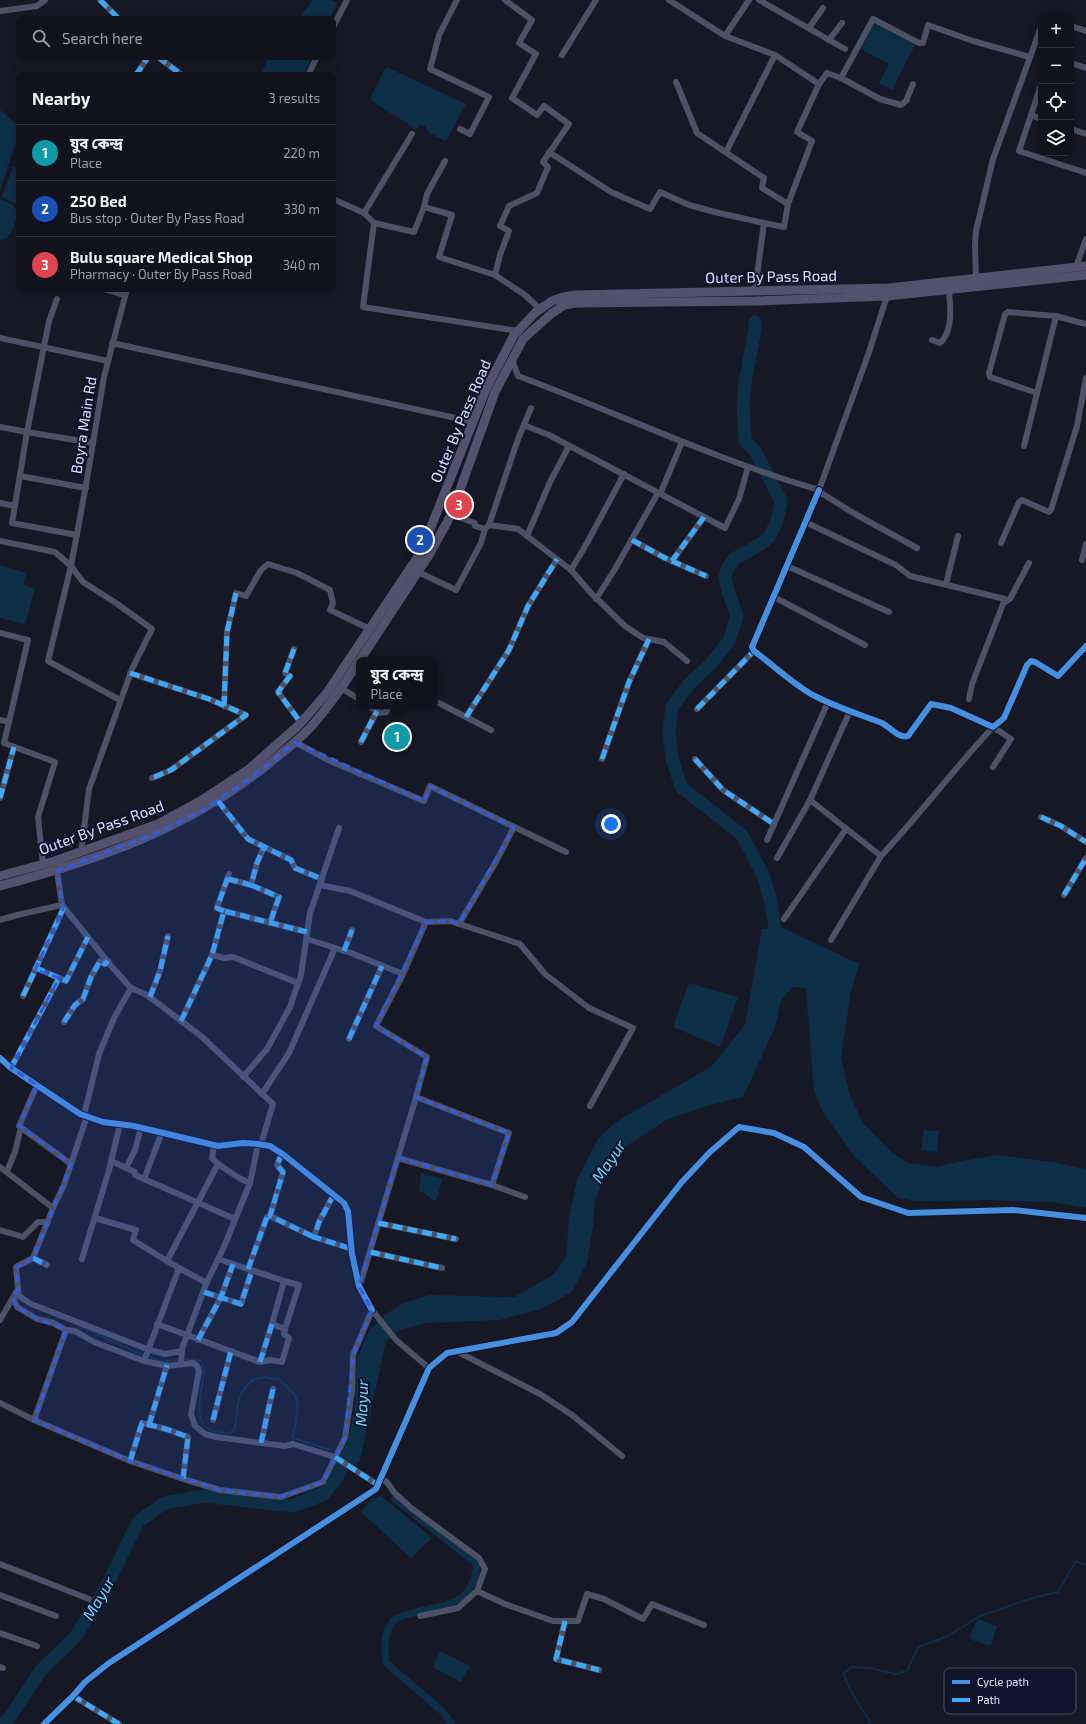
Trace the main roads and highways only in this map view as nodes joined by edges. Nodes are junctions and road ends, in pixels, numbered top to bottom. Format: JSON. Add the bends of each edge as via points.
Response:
{"nodes":[{"id":1,"x":1086,"y":266,"type":"edge"},
{"id":2,"x":1086,"y":275,"type":"edge"},
{"id":3,"x":362,"y":657,"type":"edge"},
{"id":4,"x":356,"y":666,"type":"edge"},
{"id":5,"x":0,"y":876,"type":"edge"},
{"id":6,"x":0,"y":886,"type":"edge"}],
"edges":[{"from":1,"to":5,"type":"main road","name":"Outer By Pass Road","via":[[889,288],[576,295],[552,301],[540,309],[514,335],[486,390],[421,552],[326,694],[301,723],[249,769],[202,800],[158,824],[81,852]]},
{"from":2,"to":3,"type":"main road","name":"Outer By Pass Road","via":[[887,296],[755,301],[576,303],[564,306],[523,339],[495,392],[451,515],[429,555]]},
{"from":4,"to":6,"type":"main road","name":"Outer By Pass Road","via":[[332,702],[295,742],[252,778],[218,801],[159,832],[57,871]]}]}
